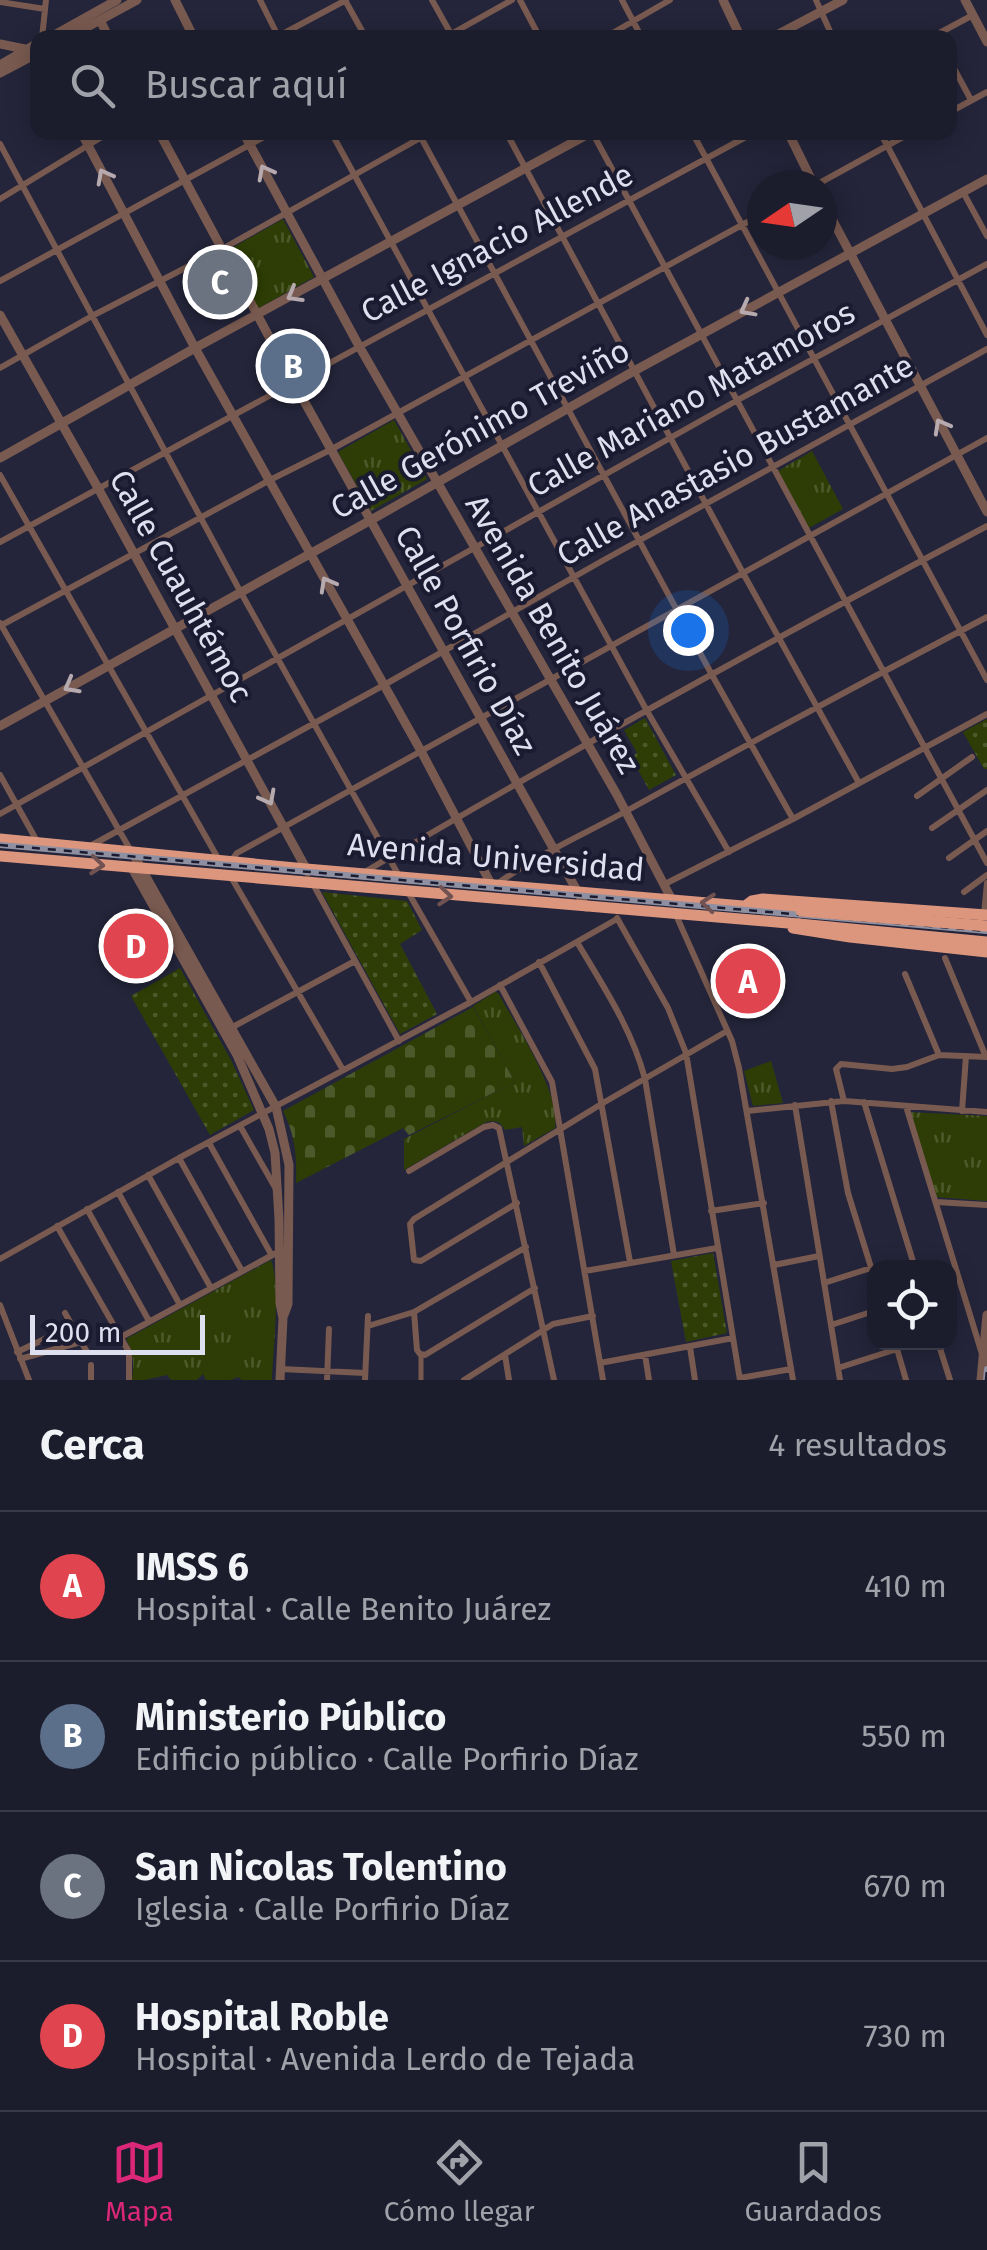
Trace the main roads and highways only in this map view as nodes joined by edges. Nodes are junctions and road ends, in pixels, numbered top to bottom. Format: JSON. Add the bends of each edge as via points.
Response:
{"nodes":[{"id":1,"x":0,"y":839,"type":"edge"},
{"id":2,"x":0,"y":856,"type":"edge"},
{"id":3,"x":744,"y":907,"type":"junction"},
{"id":4,"x":800,"y":918,"type":"junction"},
{"id":5,"x":982,"y":918,"type":"edge"},
{"id":6,"x":780,"y":923,"type":"junction"},
{"id":7,"x":987,"y":942,"type":"edge"},
{"id":8,"x":973,"y":951,"type":"junction"},
{"id":9,"x":987,"y":952,"type":"edge"}],
"edges":[{"from":3,"to":1,"type":"highway","name":"Avenida Universidad","one_way":true},
{"from":2,"to":6,"type":"highway","name":"Avenida Universidad","one_way":true,"via":[[614,914]]},
{"from":3,"to":4,"type":"highway","name":"Avenida Universidad"},
{"from":3,"to":5,"type":"highway","via":[[763,899]]},
{"from":4,"to":5,"type":"highway","name":"Avenida Universidad","bridge":true},
{"from":4,"to":6,"type":"highway","name":"Avenida Universidad"},
{"from":4,"to":7,"type":"highway","name":"Avenida Universidad","bridge":true},
{"from":5,"to":8,"type":"highway"},
{"from":6,"to":8,"type":"highway"},
{"from":8,"to":9,"type":"highway"}]}
